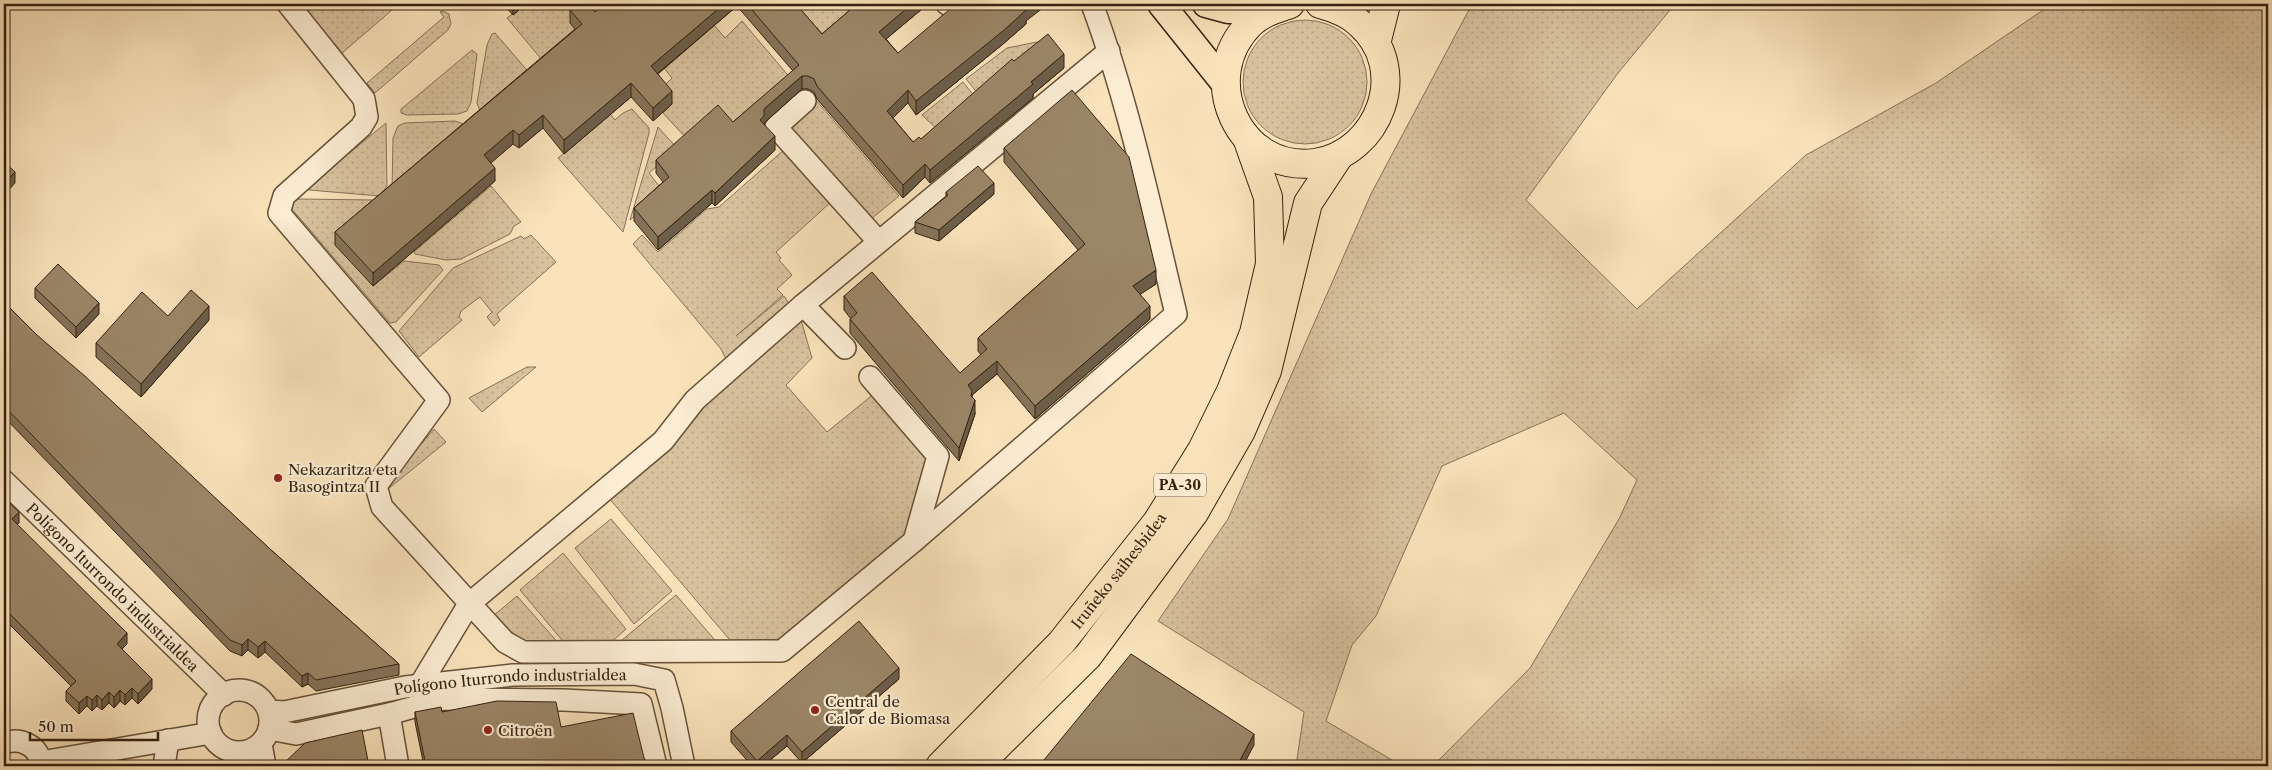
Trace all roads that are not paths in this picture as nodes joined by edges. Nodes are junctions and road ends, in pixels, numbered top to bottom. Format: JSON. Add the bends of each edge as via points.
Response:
{"nodes":[{"id":1,"x":288,"y":4,"type":"edge"},
{"id":2,"x":1092,"y":4,"type":"edge"},
{"id":3,"x":1161,"y":4,"type":"edge"},
{"id":4,"x":1206,"y":4,"type":"edge"},
{"id":5,"x":1320,"y":4,"type":"edge"},
{"id":6,"x":1386,"y":4,"type":"edge"},
{"id":7,"x":1280,"y":7,"type":"edge"},
{"id":8,"x":1376,"y":44,"type":"junction"},
{"id":9,"x":1109,"y":51,"type":"junction"},
{"id":10,"x":1225,"y":84,"type":"junction"},
{"id":11,"x":805,"y":101,"type":"dead end"},
{"id":12,"x":1247,"y":138,"type":"junction"},
{"id":13,"x":1339,"y":156,"type":"junction"},
{"id":14,"x":878,"y":241,"type":"junction"},
{"id":15,"x":803,"y":305,"type":"junction"},
{"id":16,"x":845,"y":348,"type":"dead end"},
{"id":17,"x":870,"y":377,"type":"dead end"},
{"id":18,"x":4,"y":481,"type":"edge"},
{"id":19,"x":914,"y":541,"type":"junction"},
{"id":20,"x":469,"y":604,"type":"junction"},
{"id":21,"x":420,"y":685,"type":"junction"},
{"id":22,"x":224,"y":695,"type":"junction"},
{"id":23,"x":389,"y":714,"type":"junction"},
{"id":24,"x":266,"y":728,"type":"junction"},
{"id":25,"x":210,"y":733,"type":"junction"},
{"id":26,"x":168,"y":740,"type":"junction"},
{"id":27,"x":4,"y":744,"type":"edge"},
{"id":28,"x":41,"y":764,"type":"edge"},
{"id":29,"x":164,"y":766,"type":"edge"},
{"id":30,"x":265,"y":766,"type":"edge"},
{"id":31,"x":398,"y":766,"type":"edge"},
{"id":32,"x":656,"y":766,"type":"edge"},
{"id":33,"x":684,"y":766,"type":"edge"},
{"id":34,"x":940,"y":766,"type":"edge"},
{"id":35,"x":977,"y":766,"type":"edge"}],
"edges":[{"from":1,"to":20,"type":"street","via":[[364,99],[366,118],[361,127],[284,196],[279,213],[439,400],[376,486],[382,507]]},
{"from":2,"to":9,"type":"street"},
{"from":3,"to":10,"type":"main road"},
{"from":4,"to":7,"type":"main road","via":[[1228,10]]},
{"from":5,"to":8,"type":"highway","number":"PA-30","via":[[1340,10],[1361,24]]},
{"from":6,"to":8,"type":"highway"},
{"from":7,"to":10,"type":"highway","number":"PA-30","via":[[1251,23],[1237,41],[1228,62]]},
{"from":8,"to":13,"type":"highway","number":"PA-30","via":[[1385,69],[1385,95],[1376,120],[1360,141]]},
{"from":9,"to":14,"type":"street"},
{"from":9,"to":19,"type":"street","via":[[1176,314]]},
{"from":10,"to":12,"type":"highway","number":"PA-30","via":[[1235,122]]},
{"from":11,"to":14,"type":"street","via":[[776,127]]},
{"from":12,"to":13,"type":"highway","number":"PA-30","via":[[1266,153],[1290,162],[1314,163]]},
{"from":12,"to":34,"type":"highway","name":"Iruñeko saihesbidea","number":"PA-30","via":[[1268,198],[1270,264],[1254,333],[1231,391],[1202,450],[1157,522],[1061,643]]},
{"from":13,"to":35,"type":"highway","name":"Iruñeko saihesbidea","number":"PA-30","via":[[1308,203],[1267,371],[1241,431],[1194,514],[1088,656]]},
{"from":14,"to":15,"type":"street"},
{"from":15,"to":16,"type":"street"},
{"from":15,"to":20,"type":"street","via":[[695,400],[663,441]]},
{"from":17,"to":19,"type":"street","via":[[938,456]]},
{"from":18,"to":22,"type":"street","name":"Polígono Iturrondo industrialdea"},
{"from":19,"to":20,"type":"street","via":[[782,651],[523,652],[505,642]]},
{"from":20,"to":21,"type":"street"},
{"from":21,"to":24,"type":"street","name":"Polígono Iturrondo industrialdea","via":[[284,712]]},
{"from":21,"to":33,"type":"street","name":"Polígono Iturrondo industrialdea","via":[[513,675],[634,674],[664,680]]},
{"from":22,"to":24,"type":"street","via":[[236,690],[256,695],[264,702]]},
{"from":22,"to":25,"type":"street","via":[[212,706]]},
{"from":23,"to":24,"type":"street","via":[[296,734]]},
{"from":23,"to":31,"type":"street"},
{"from":23,"to":32,"type":"street","via":[[443,699],[641,704]]},
{"from":24,"to":25,"type":"street","via":[[245,752],[225,749]]},
{"from":24,"to":30,"type":"street"},
{"from":25,"to":26,"type":"street"},
{"from":26,"to":28,"type":"street"},
{"from":26,"to":29,"type":"street"},
{"from":27,"to":28,"type":"street","via":[[27,743],[38,754]]}]}
